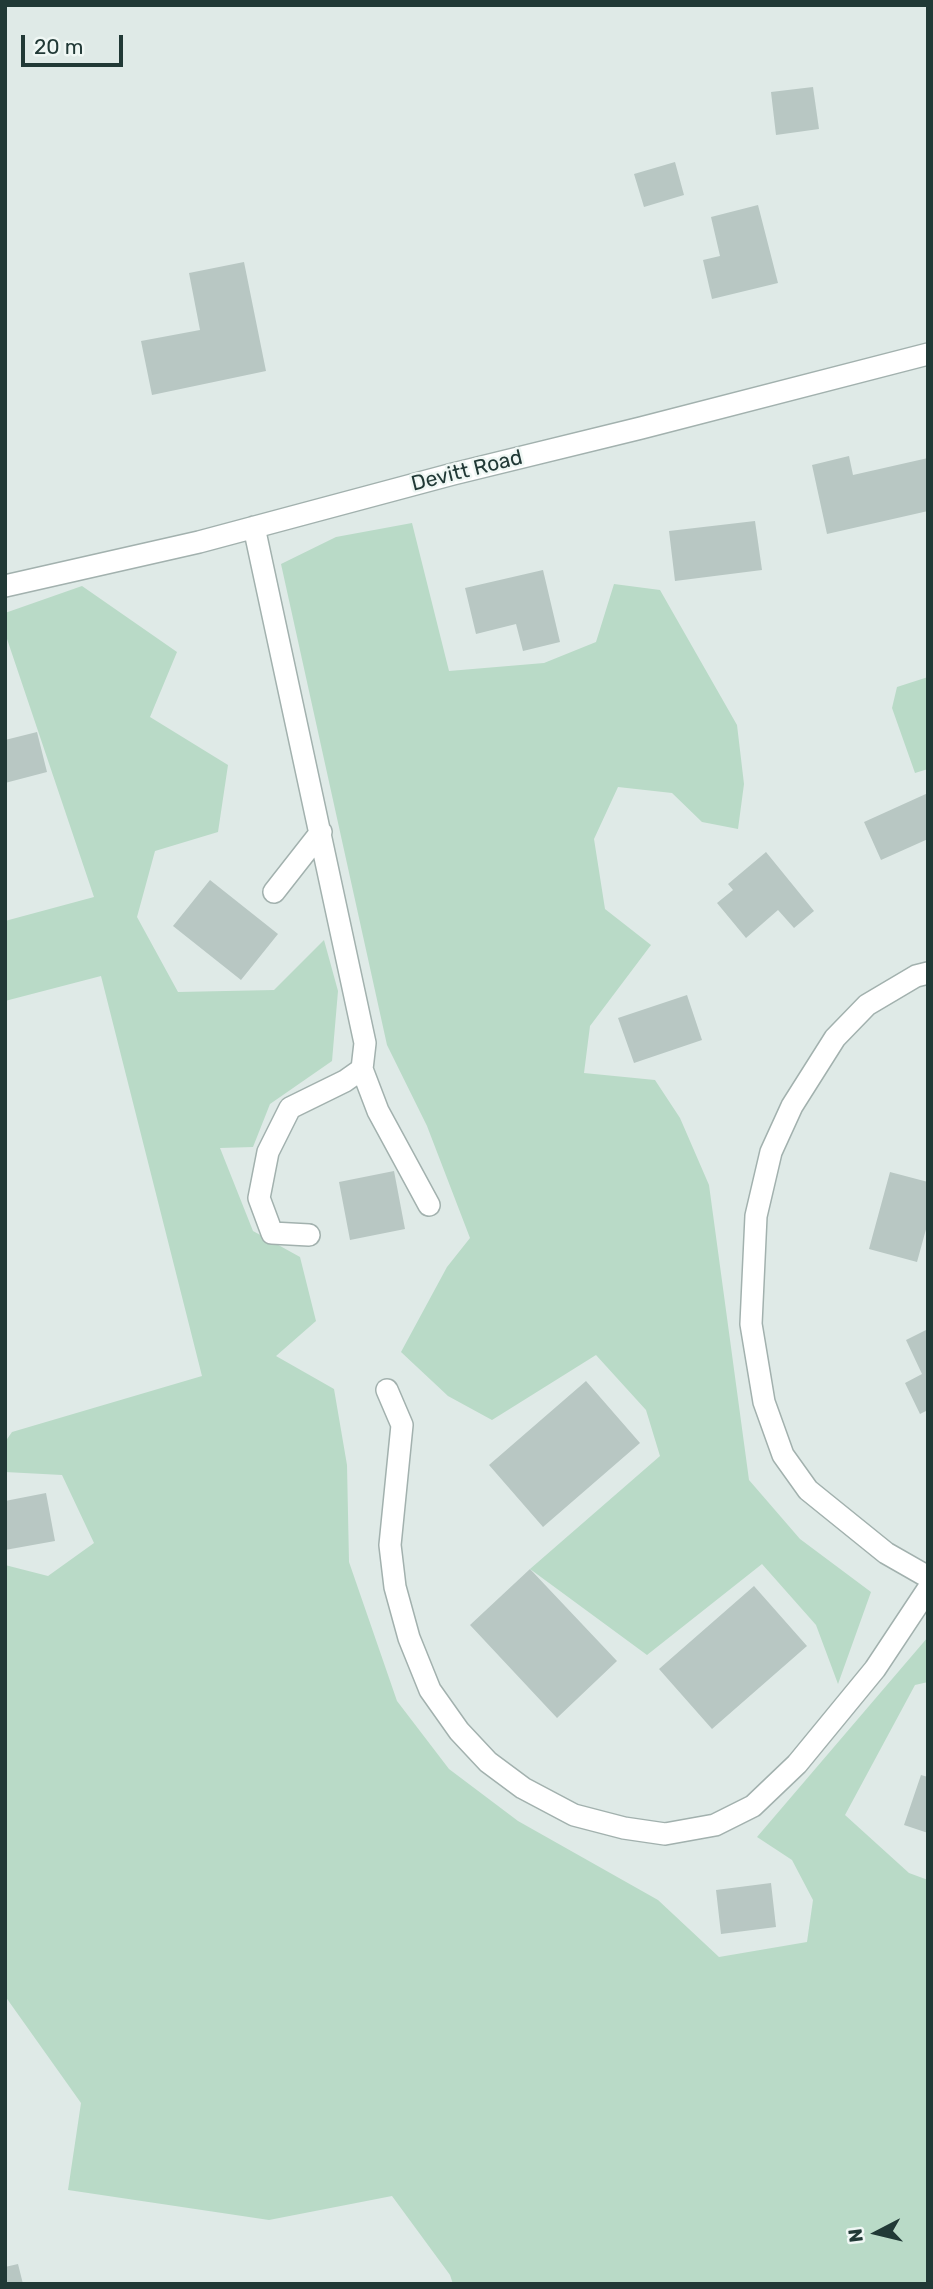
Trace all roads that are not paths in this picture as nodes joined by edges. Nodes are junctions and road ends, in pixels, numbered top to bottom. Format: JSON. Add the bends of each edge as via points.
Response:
{"nodes":[{"id":1,"x":928,"y":354,"type":"edge"},
{"id":2,"x":254,"y":527,"type":"junction"},
{"id":3,"x":5,"y":586,"type":"edge"},
{"id":4,"x":321,"y":832,"type":"junction"},
{"id":5,"x":274,"y":892,"type":"dead end"},
{"id":6,"x":928,"y":973,"type":"edge"},
{"id":7,"x":362,"y":1069,"type":"junction"},
{"id":8,"x":429,"y":1205,"type":"dead end"},
{"id":9,"x":309,"y":1235,"type":"dead end"},
{"id":10,"x":387,"y":1390,"type":"dead end"},
{"id":11,"x":928,"y":1577,"type":"edge"},
{"id":12,"x":928,"y":1589,"type":"edge"}],
"edges":[{"from":1,"to":2,"type":"street","name":"Devitt Road"},
{"from":2,"to":3,"type":"street","name":"Devitt Road"},
{"from":2,"to":4,"type":"street"},
{"from":4,"to":5,"type":"street"},
{"from":4,"to":7,"type":"street","via":[[365,1043]]},
{"from":6,"to":11,"type":"street","via":[[867,1005],[835,1038],[792,1106],[771,1152],[756,1216],[751,1324],[764,1402],[783,1455],[808,1490],[886,1553]]},
{"from":7,"to":8,"type":"street"},
{"from":7,"to":9,"type":"street","via":[[290,1108],[268,1152],[259,1198],[272,1233]]},
{"from":10,"to":12,"type":"street","via":[[402,1425],[390,1545],[395,1587],[430,1690],[488,1762],[523,1788],[575,1815],[665,1833],[715,1825],[753,1806],[797,1764],[875,1669]]}]}
